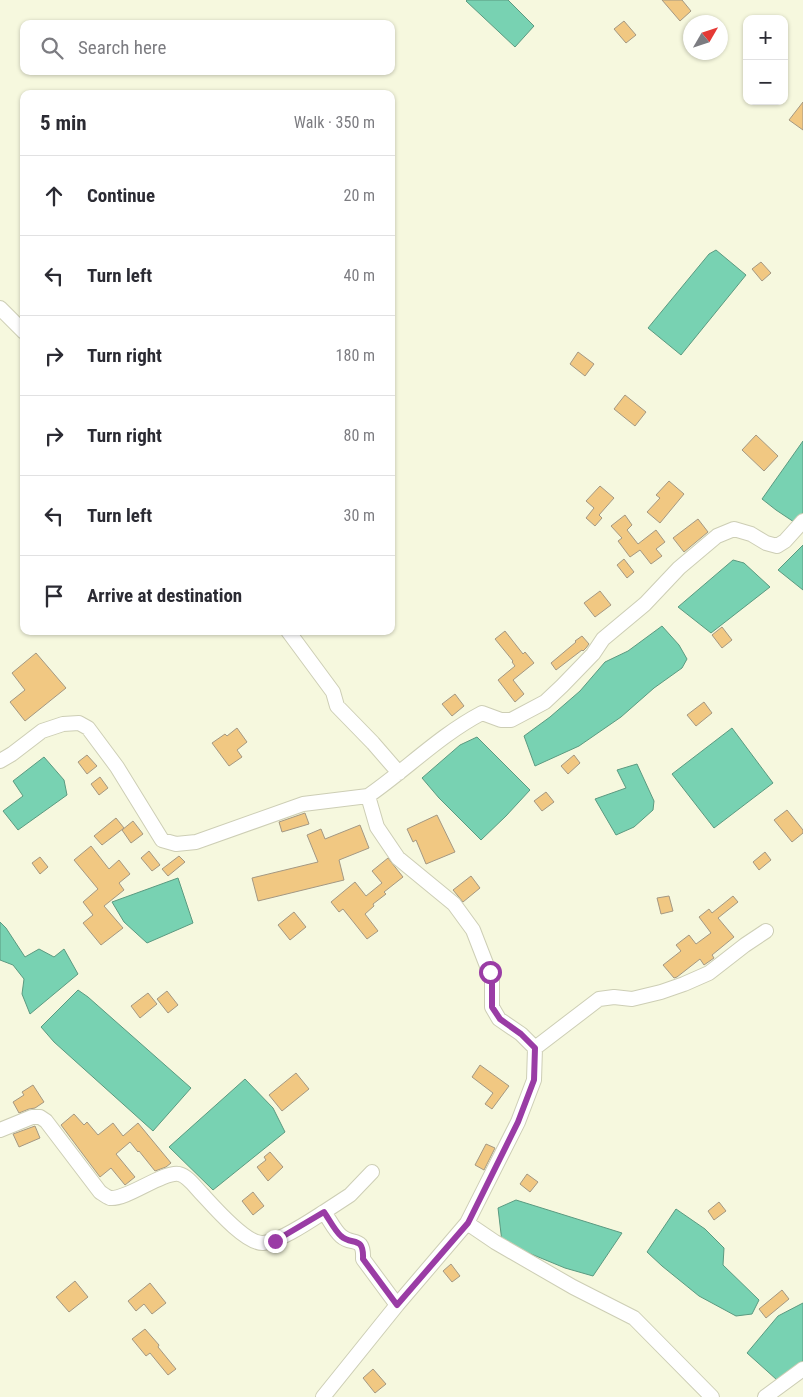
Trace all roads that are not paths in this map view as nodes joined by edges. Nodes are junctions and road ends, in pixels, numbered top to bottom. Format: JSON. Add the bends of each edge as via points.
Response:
{"nodes":[{"id":1,"x":0,"y":308,"type":"edge"},
{"id":2,"x":20,"y":328,"type":"edge"},
{"id":3,"x":803,"y":521,"type":"edge"},
{"id":4,"x":291,"y":635,"type":"edge"},
{"id":5,"x":0,"y":761,"type":"edge"},
{"id":6,"x":399,"y":773,"type":"junction"},
{"id":7,"x":368,"y":796,"type":"junction"},
{"id":8,"x":766,"y":931,"type":"dead end"},
{"id":9,"x":535,"y":1048,"type":"junction"},
{"id":10,"x":1,"y":1126,"type":"edge"},
{"id":11,"x":372,"y":1172,"type":"dead end"},
{"id":12,"x":324,"y":1212,"type":"junction"},
{"id":13,"x":468,"y":1223,"type":"junction"},
{"id":14,"x":397,"y":1305,"type":"junction"},
{"id":15,"x":803,"y":1369,"type":"edge"},
{"id":16,"x":323,"y":1397,"type":"edge"},
{"id":17,"x":712,"y":1397,"type":"edge"},
{"id":18,"x":765,"y":1397,"type":"edge"}],
"edges":[{"from":1,"to":2,"type":"street"},
{"from":3,"to":6,"type":"street","via":[[777,546],[734,529],[717,536],[678,568],[645,604],[604,639],[544,702],[511,720],[482,713],[459,726]]},
{"from":4,"to":6,"type":"street","via":[[333,692],[337,706]]},
{"from":5,"to":7,"type":"street","via":[[42,731],[63,724],[80,723],[88,728],[117,767],[162,840],[176,844],[196,842],[303,804]]},
{"from":6,"to":7,"type":"street"},
{"from":7,"to":9,"type":"street","via":[[377,827],[398,858],[454,904],[472,930],[492,979],[492,1007],[500,1019]]},
{"from":8,"to":9,"type":"street","via":[[709,974],[632,999],[599,999]]},
{"from":9,"to":13,"type":"street","via":[[534,1080],[518,1122]]},
{"from":10,"to":12,"type":"street","via":[[40,1116],[100,1192],[110,1198],[179,1174],[244,1236],[262,1244],[275,1241]]},
{"from":11,"to":12,"type":"street","via":[[350,1195]]},
{"from":12,"to":14,"type":"street","via":[[341,1236],[358,1243],[363,1250],[363,1259]]},
{"from":13,"to":14,"type":"street"},
{"from":13,"to":17,"type":"street","via":[[503,1247],[634,1318]]},
{"from":14,"to":16,"type":"street"},
{"from":15,"to":18,"type":"street"}]}
